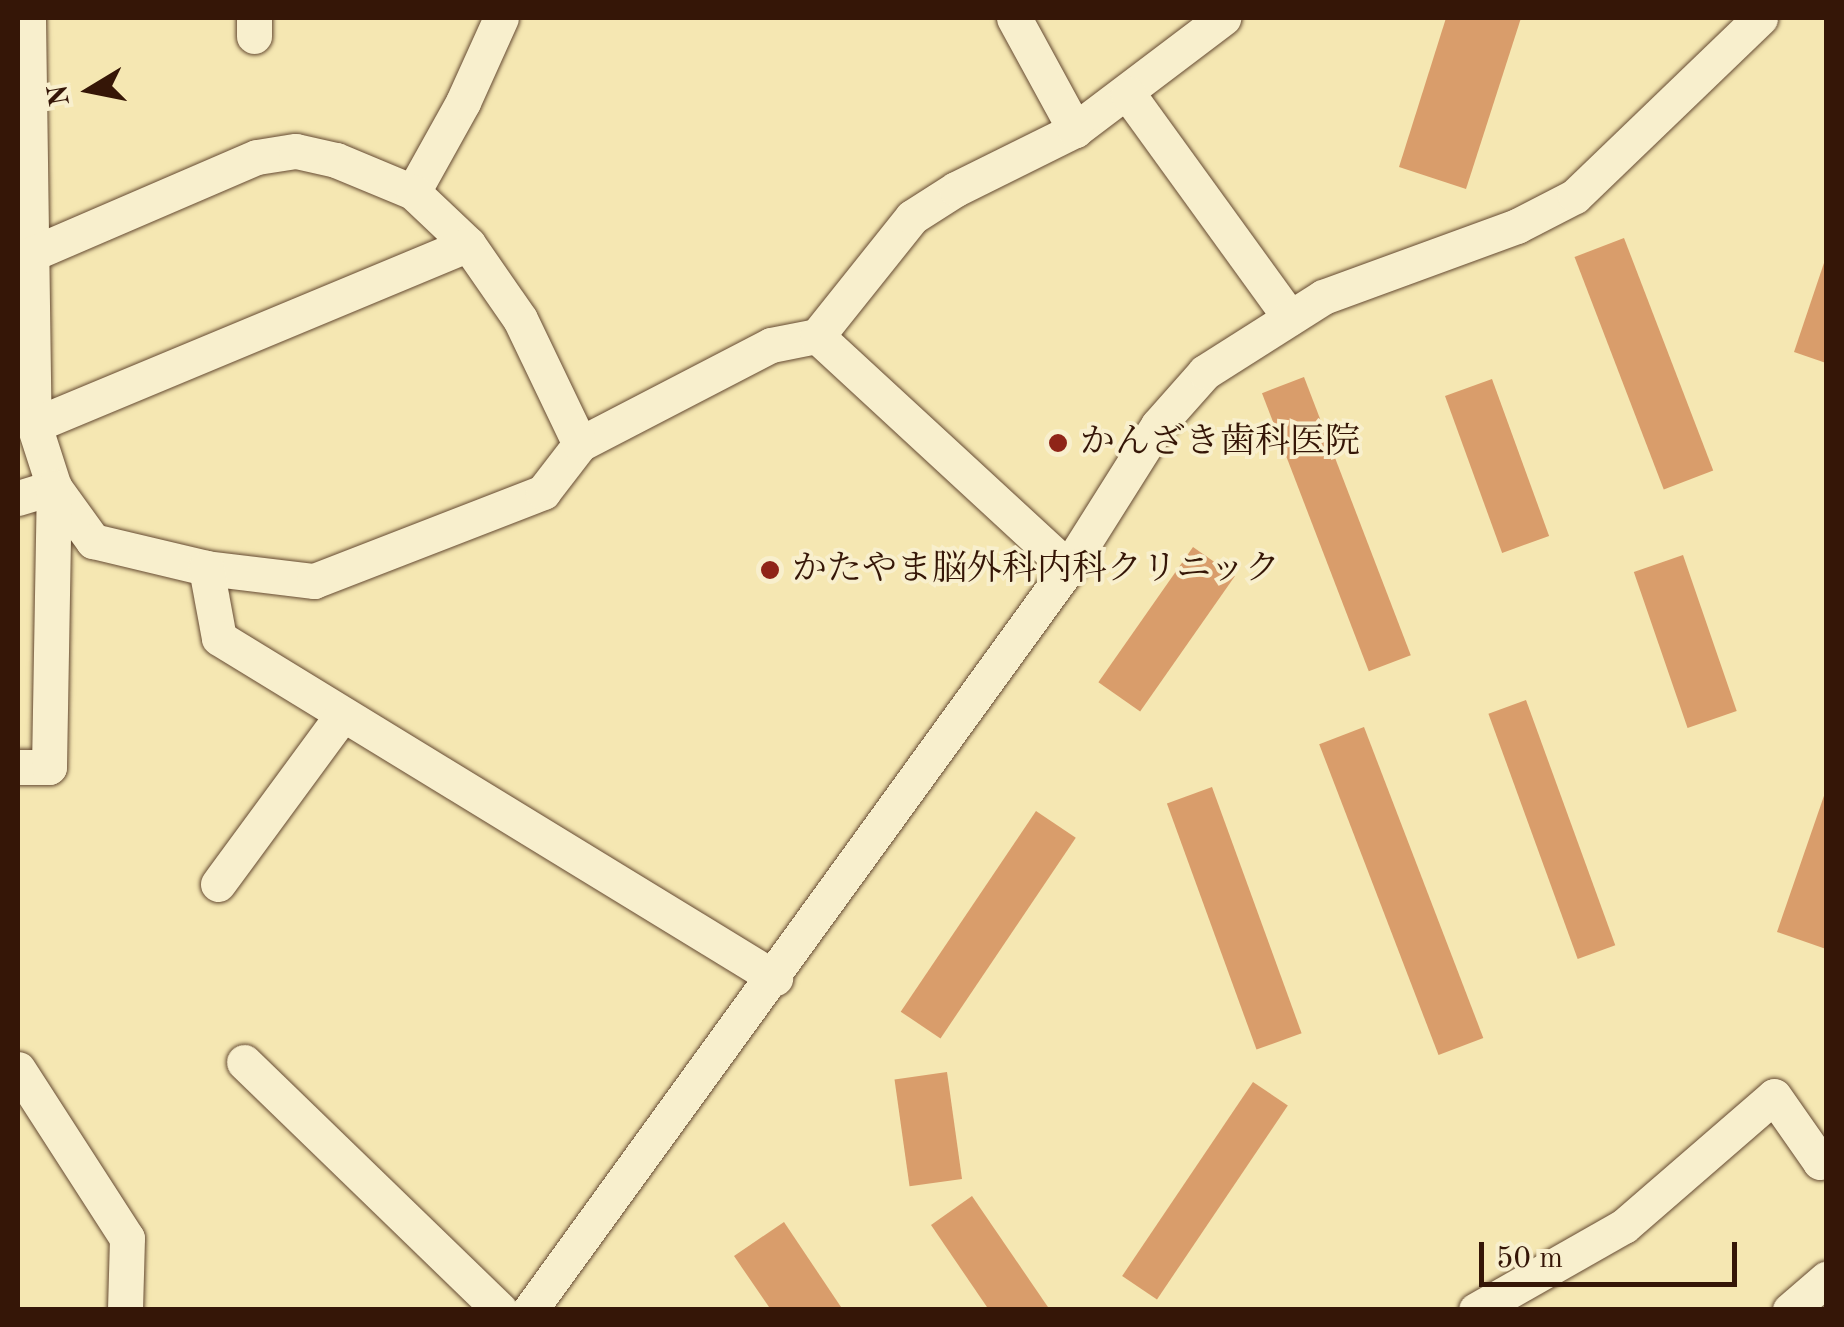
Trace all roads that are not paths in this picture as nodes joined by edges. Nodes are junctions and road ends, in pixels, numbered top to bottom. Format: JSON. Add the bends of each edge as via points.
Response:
{"nodes":[{"id":1,"x":28,"y":18,"type":"edge"},
{"id":2,"x":501,"y":18,"type":"edge"},
{"id":3,"x":1014,"y":18,"type":"edge"},
{"id":4,"x":1223,"y":18,"type":"edge"},
{"id":5,"x":1760,"y":18,"type":"edge"},
{"id":6,"x":1128,"y":94,"type":"junction"},
{"id":7,"x":1075,"y":130,"type":"junction"},
{"id":8,"x":413,"y":192,"type":"junction"},
{"id":9,"x":468,"y":244,"type":"junction"},
{"id":10,"x":29,"y":255,"type":"junction"},
{"id":11,"x":1290,"y":318,"type":"junction"},
{"id":12,"x":816,"y":336,"type":"junction"},
{"id":13,"x":34,"y":425,"type":"junction"},
{"id":14,"x":580,"y":444,"type":"junction"},
{"id":15,"x":54,"y":488,"type":"junction"},
{"id":16,"x":18,"y":498,"type":"edge"},
{"id":17,"x":206,"y":568,"type":"junction"},
{"id":18,"x":1068,"y":568,"type":"junction"},
{"id":19,"x":342,"y":715,"type":"junction"},
{"id":20,"x":18,"y":767,"type":"edge"},
{"id":21,"x":218,"y":884,"type":"dead end"},
{"id":22,"x":775,"y":978,"type":"junction"},
{"id":23,"x":244,"y":1062,"type":"dead end"},
{"id":24,"x":18,"y":1069,"type":"edge"},
{"id":25,"x":1826,"y":1154,"type":"edge"},
{"id":26,"x":1826,"y":1279,"type":"edge"},
{"id":27,"x":125,"y":1310,"type":"edge"},
{"id":28,"x":500,"y":1310,"type":"edge"},
{"id":29,"x":530,"y":1310,"type":"edge"},
{"id":30,"x":1476,"y":1310,"type":"edge"},
{"id":31,"x":1790,"y":1310,"type":"edge"}],
"edges":[{"from":1,"to":10,"type":"street"},
{"from":2,"to":8,"type":"street"},
{"from":3,"to":7,"type":"street"},
{"from":4,"to":6,"type":"street"},
{"from":5,"to":11,"type":"street","via":[[1575,196],[1517,226],[1323,297]]},
{"from":6,"to":7,"type":"street"},
{"from":6,"to":11,"type":"street"},
{"from":7,"to":12,"type":"street","via":[[912,218]]},
{"from":8,"to":9,"type":"street"},
{"from":8,"to":10,"type":"street","via":[[336,160],[276,152]]},
{"from":9,"to":13,"type":"street"},
{"from":9,"to":14,"type":"street","via":[[520,319]]},
{"from":10,"to":13,"type":"street"},
{"from":11,"to":18,"type":"street","via":[[1205,372],[1158,425]]},
{"from":12,"to":14,"type":"street","via":[[771,345]]},
{"from":12,"to":18,"type":"street"},
{"from":13,"to":15,"type":"street"},
{"from":14,"to":17,"type":"street","via":[[543,492],[314,580]]},
{"from":15,"to":16,"type":"street"},
{"from":15,"to":17,"type":"street","via":[[93,542]]},
{"from":15,"to":20,"type":"street","via":[[49,767]]},
{"from":17,"to":19,"type":"street","via":[[219,638]]},
{"from":18,"to":22,"type":"street"},
{"from":19,"to":21,"type":"street"},
{"from":19,"to":22,"type":"street"},
{"from":22,"to":29,"type":"street"},
{"from":23,"to":28,"type":"street"},
{"from":24,"to":27,"type":"street","via":[[127,1238]]},
{"from":25,"to":30,"type":"street","via":[[1820,1162],[1774,1096],[1624,1226]]},
{"from":26,"to":31,"type":"street"}]}
